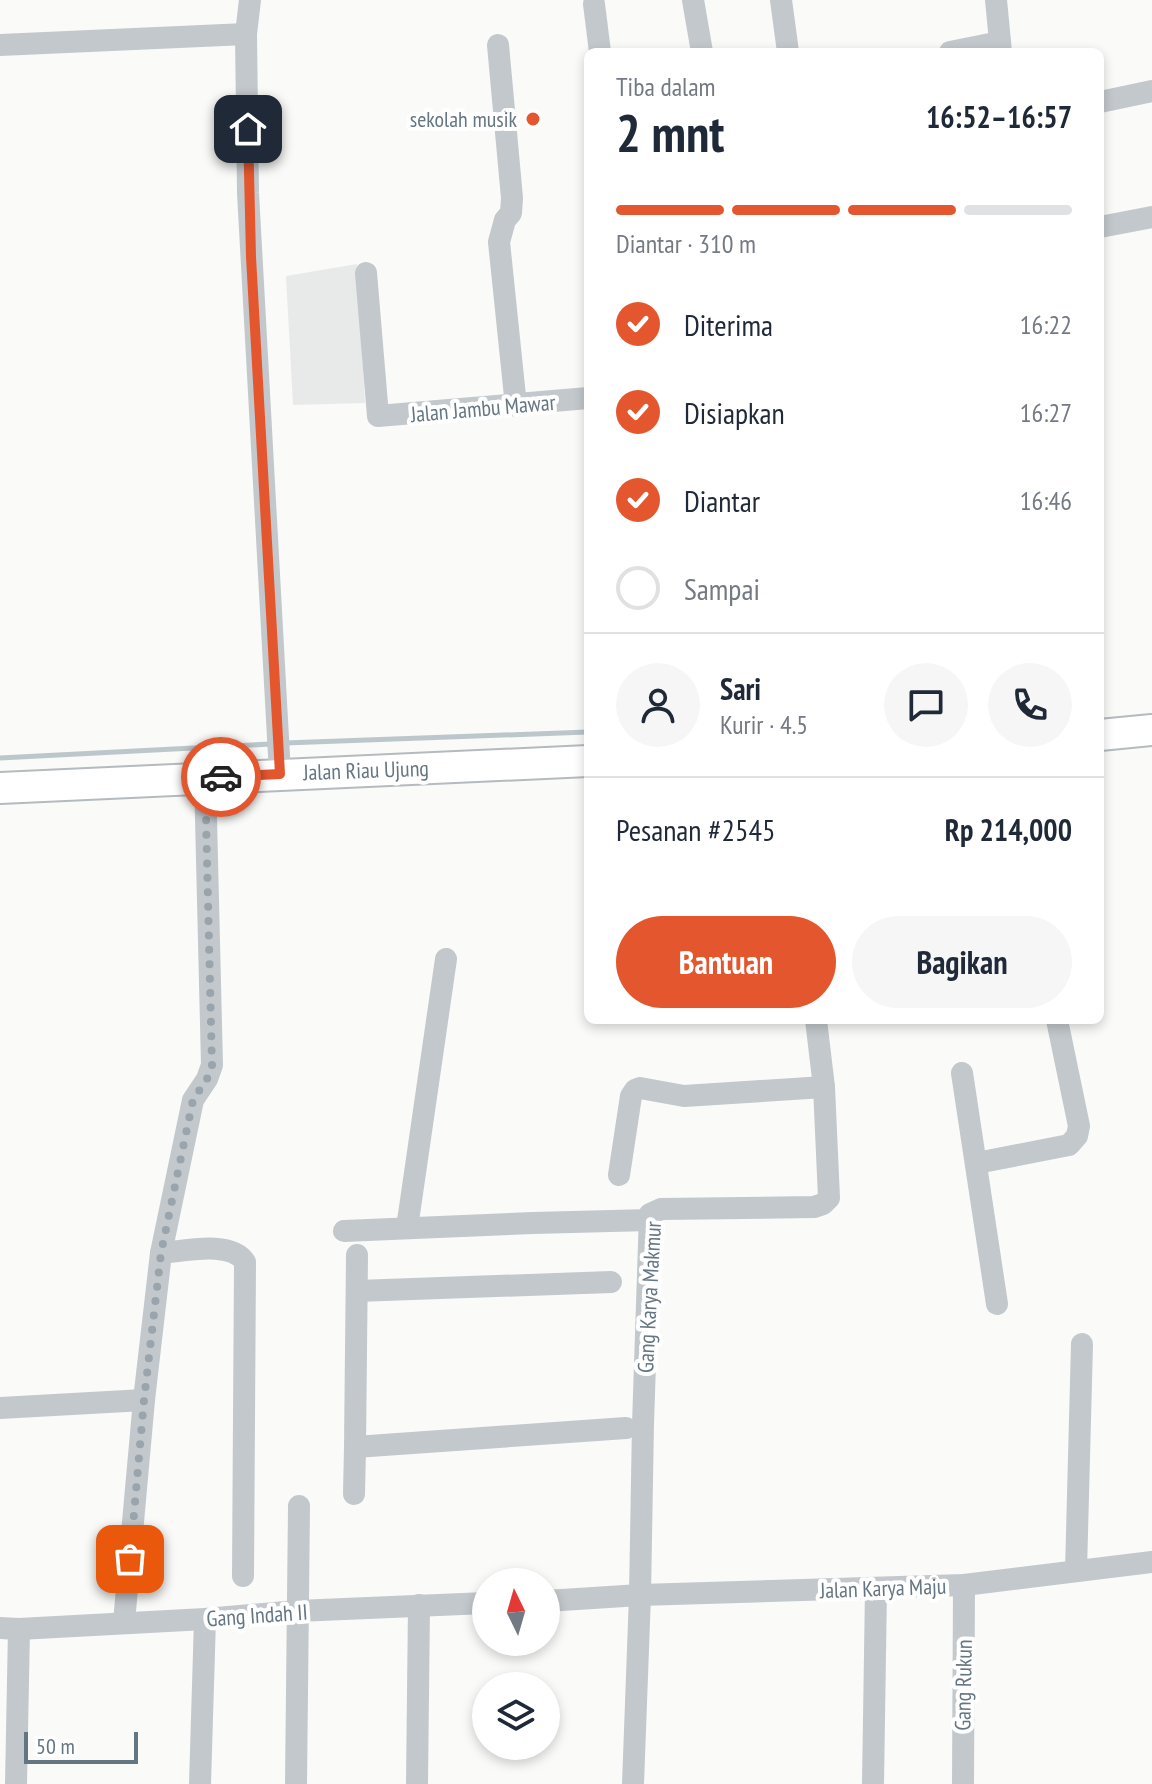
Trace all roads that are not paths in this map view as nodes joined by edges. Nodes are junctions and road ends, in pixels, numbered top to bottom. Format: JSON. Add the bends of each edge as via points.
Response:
{"nodes":[{"id":1,"x":250,"y":0,"type":"edge"},
{"id":2,"x":693,"y":0,"type":"edge"},
{"id":3,"x":781,"y":0,"type":"edge"},
{"id":4,"x":996,"y":0,"type":"edge"},
{"id":5,"x":594,"y":4,"type":"dead end"},
{"id":6,"x":246,"y":34,"type":"junction"},
{"id":7,"x":0,"y":45,"type":"edge"},
{"id":8,"x":498,"y":45,"type":"dead end"},
{"id":9,"x":1001,"y":47,"type":"edge"},
{"id":10,"x":600,"y":48,"type":"edge"},
{"id":11,"x":702,"y":48,"type":"edge"},
{"id":12,"x":787,"y":48,"type":"edge"},
{"id":13,"x":1152,"y":91,"type":"edge"},
{"id":14,"x":1104,"y":101,"type":"edge"},
{"id":15,"x":1152,"y":217,"type":"edge"},
{"id":16,"x":1104,"y":226,"type":"edge"},
{"id":17,"x":366,"y":273,"type":"dead end"},
{"id":18,"x":584,"y":398,"type":"edge"},
{"id":19,"x":516,"y":406,"type":"junction"},
{"id":20,"x":1152,"y":730,"type":"edge"},
{"id":21,"x":1104,"y":735,"type":"edge"},
{"id":22,"x":584,"y":761,"type":"edge"},
{"id":23,"x":280,"y":768,"type":"junction"},
{"id":24,"x":205,"y":777,"type":"junction"},
{"id":25,"x":0,"y":788,"type":"edge"},
{"id":26,"x":446,"y":959,"type":"dead end"},
{"id":27,"x":816,"y":1024,"type":"edge"},
{"id":28,"x":1058,"y":1024,"type":"edge"},
{"id":29,"x":962,"y":1073,"type":"dead end"},
{"id":30,"x":824,"y":1087,"type":"junction"},
{"id":31,"x":977,"y":1163,"type":"junction"},
{"id":32,"x":619,"y":1175,"type":"dead end"},
{"id":33,"x":650,"y":1220,"type":"junction"},
{"id":34,"x":407,"y":1228,"type":"junction"},
{"id":35,"x":344,"y":1231,"type":"dead end"},
{"id":36,"x":161,"y":1253,"type":"junction"},
{"id":37,"x":357,"y":1255,"type":"dead end"},
{"id":38,"x":611,"y":1282,"type":"dead end"},
{"id":39,"x":357,"y":1291,"type":"junction"},
{"id":40,"x":997,"y":1304,"type":"dead end"},
{"id":41,"x":1082,"y":1344,"type":"dead end"},
{"id":42,"x":144,"y":1400,"type":"junction"},
{"id":43,"x":0,"y":1408,"type":"edge"},
{"id":44,"x":626,"y":1428,"type":"dead end"},
{"id":45,"x":355,"y":1447,"type":"junction"},
{"id":46,"x":354,"y":1494,"type":"dead end"},
{"id":47,"x":299,"y":1506,"type":"dead end"},
{"id":48,"x":1152,"y":1562,"type":"edge"},
{"id":49,"x":1076,"y":1571,"type":"junction"},
{"id":50,"x":243,"y":1576,"type":"dead end"},
{"id":51,"x":964,"y":1585,"type":"junction"},
{"id":52,"x":876,"y":1589,"type":"junction"},
{"id":53,"x":640,"y":1595,"type":"junction"},
{"id":54,"x":560,"y":1600,"type":"edge"},
{"id":55,"x":472,"y":1603,"type":"edge"},
{"id":56,"x":419,"y":1605,"type":"junction"},
{"id":57,"x":297,"y":1611,"type":"junction"},
{"id":58,"x":205,"y":1619,"type":"junction"},
{"id":59,"x":124,"y":1622,"type":"junction"},
{"id":60,"x":16,"y":1629,"type":"edge"},
{"id":61,"x":16,"y":1784,"type":"edge"},
{"id":62,"x":200,"y":1784,"type":"edge"},
{"id":63,"x":296,"y":1784,"type":"edge"},
{"id":64,"x":417,"y":1784,"type":"edge"},
{"id":65,"x":633,"y":1784,"type":"edge"},
{"id":66,"x":873,"y":1784,"type":"edge"},
{"id":67,"x":963,"y":1784,"type":"edge"}],
"edges":[{"from":1,"to":6,"type":"street"},
{"from":2,"to":11,"type":"street"},
{"from":3,"to":12,"type":"street"},
{"from":4,"to":9,"type":"street"},
{"from":5,"to":10,"type":"street"},
{"from":6,"to":7,"type":"street"},
{"from":6,"to":23,"type":"street","via":[[251,257]]},
{"from":8,"to":19,"type":"street","via":[[512,198],[499,242]]},
{"from":13,"to":14,"type":"street"},
{"from":15,"to":16,"type":"street"},
{"from":17,"to":19,"type":"street","name":"Jalan Jambu Mawar","via":[[378,416]]},
{"from":18,"to":19,"type":"street","name":"Jalan Jambu Mawar"},
{"from":20,"to":21,"type":"main road"},
{"from":22,"to":23,"type":"main road","name":"Jalan Riau Ujung"},
{"from":23,"to":24,"type":"main road","name":"Jalan Riau Ujung"},
{"from":24,"to":25,"type":"main road","name":"Jalan Riau Ujung"},
{"from":24,"to":36,"type":"street","via":[[212,1065],[193,1100]]},
{"from":26,"to":34,"type":"street"},
{"from":27,"to":30,"type":"street","name":"Gang Karya Makmur"},
{"from":28,"to":31,"type":"street","via":[[1077,1136],[1069,1145]]},
{"from":29,"to":31,"type":"street"},
{"from":30,"to":32,"type":"street","via":[[684,1096],[635,1090]]},
{"from":30,"to":33,"type":"street","name":"Gang Karya Makmur","via":[[829,1198],[823,1204],[661,1209],[650,1214]]},
{"from":31,"to":40,"type":"street"},
{"from":33,"to":34,"type":"street"},
{"from":33,"to":53,"type":"street","name":"Gang Karya Makmur"},
{"from":34,"to":35,"type":"street"},
{"from":36,"to":42,"type":"street"},
{"from":36,"to":50,"type":"street","via":[[225,1249],[245,1262]]},
{"from":37,"to":39,"type":"street"},
{"from":38,"to":39,"type":"street"},
{"from":39,"to":45,"type":"street"},
{"from":41,"to":49,"type":"street"},
{"from":42,"to":43,"type":"street"},
{"from":42,"to":59,"type":"street"},
{"from":44,"to":45,"type":"street"},
{"from":45,"to":46,"type":"street"},
{"from":47,"to":57,"type":"street"},
{"from":48,"to":49,"type":"street","name":"Jalan Karya Maju"},
{"from":49,"to":51,"type":"street","name":"Jalan Karya Maju"},
{"from":51,"to":52,"type":"street","name":"Jalan Karya Maju"},
{"from":51,"to":67,"type":"street","name":"Gang Rukun"},
{"from":52,"to":53,"type":"street","name":"Jalan Karya Maju"},
{"from":52,"to":66,"type":"street"},
{"from":53,"to":54,"type":"street","name":"Jalan Karya Maju"},
{"from":53,"to":65,"type":"street","name":"Gang Karya Makmur"},
{"from":55,"to":56,"type":"street","name":"Gang Indah II"},
{"from":56,"to":57,"type":"street","name":"Gang Indah II"},
{"from":56,"to":64,"type":"street"},
{"from":57,"to":58,"type":"street","name":"Gang Indah II"},
{"from":57,"to":63,"type":"street"},
{"from":58,"to":59,"type":"street","name":"Gang Indah II"},
{"from":58,"to":62,"type":"street"},
{"from":59,"to":60,"type":"street","name":"Gang Indah II"},
{"from":60,"to":61,"type":"street"}]}
